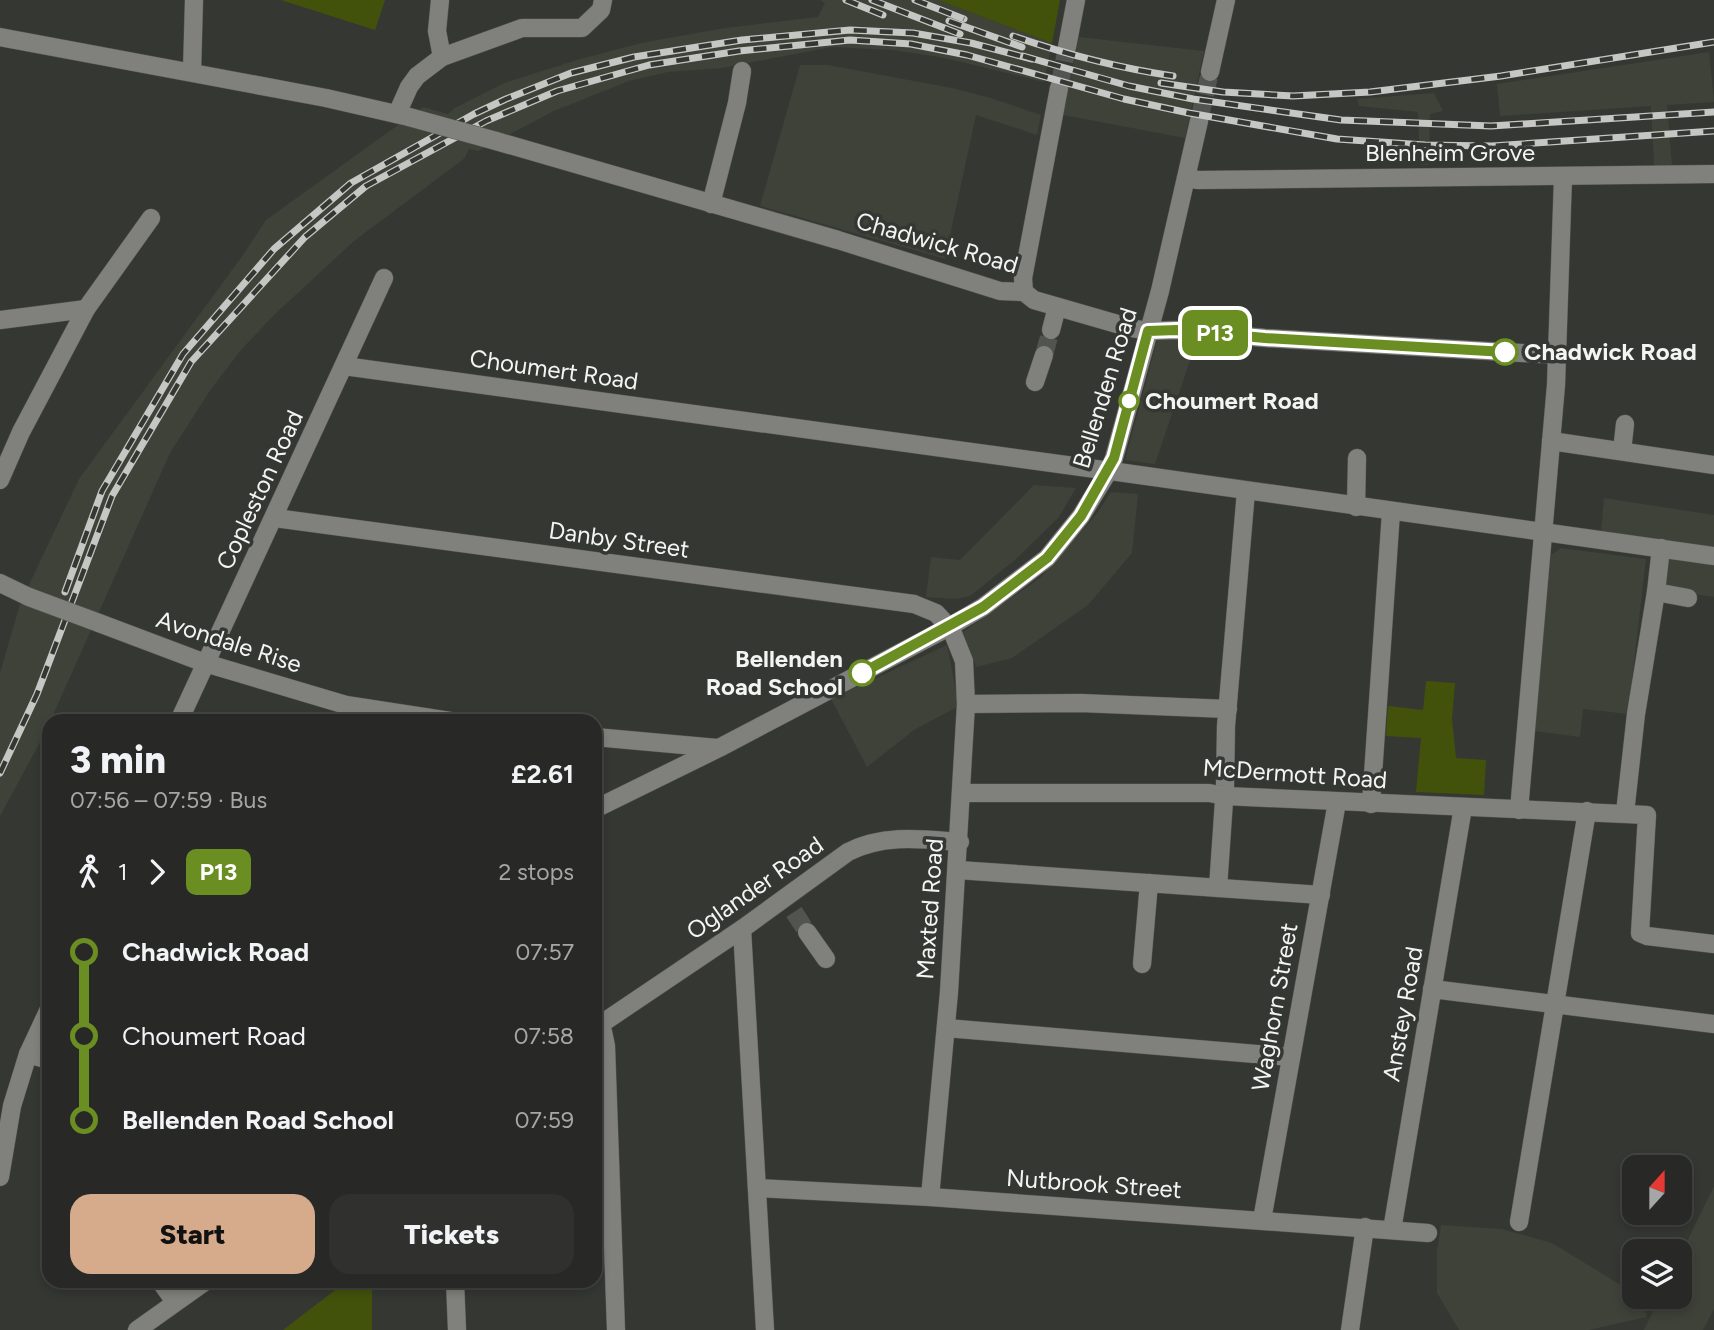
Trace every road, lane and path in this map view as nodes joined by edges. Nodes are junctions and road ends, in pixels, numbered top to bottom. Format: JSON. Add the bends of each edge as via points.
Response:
{"nodes":[{"id":1,"x":194,"y":0,"type":"edge"},
{"id":2,"x":440,"y":0,"type":"edge"},
{"id":3,"x":603,"y":0,"type":"edge"},
{"id":4,"x":1076,"y":0,"type":"edge"},
{"id":5,"x":1226,"y":0,"type":"edge"},
{"id":6,"x":0,"y":37,"type":"edge"},
{"id":7,"x":1067,"y":47,"type":"tunnel mouth"},
{"id":8,"x":442,"y":57,"type":"junction"},
{"id":9,"x":742,"y":71,"type":"dead end"},
{"id":10,"x":192,"y":72,"type":"junction"},
{"id":11,"x":1210,"y":72,"type":"tunnel mouth"},
{"id":12,"x":1059,"y":89,"type":"tunnel mouth"},
{"id":13,"x":403,"y":116,"type":"junction"},
{"id":14,"x":1199,"y":121,"type":"tunnel mouth"},
{"id":15,"x":1714,"y":174,"type":"edge"},
{"id":16,"x":1563,"y":177,"type":"junction"},
{"id":17,"x":1186,"y":178,"type":"junction"},
{"id":18,"x":711,"y":204,"type":"junction"},
{"id":19,"x":151,"y":218,"type":"dead end"},
{"id":20,"x":384,"y":278,"type":"dead end"},
{"id":21,"x":1024,"y":292,"type":"junction"},
{"id":22,"x":1058,"y":307,"type":"junction"},
{"id":23,"x":86,"y":309,"type":"junction"},
{"id":24,"x":0,"y":320,"type":"edge"},
{"id":25,"x":1051,"y":330,"type":"tunnel mouth"},
{"id":26,"x":1148,"y":331,"type":"junction"},
{"id":27,"x":1044,"y":355,"type":"tunnel mouth"},
{"id":28,"x":1558,"y":355,"type":"junction"},
{"id":29,"x":344,"y":366,"type":"junction"},
{"id":30,"x":1035,"y":382,"type":"dead end"},
{"id":31,"x":1626,"y":424,"type":"dead end"},
{"id":32,"x":1551,"y":441,"type":"junction"},
{"id":33,"x":1622,"y":451,"type":"junction"},
{"id":34,"x":1357,"y":458,"type":"dead end"},
{"id":35,"x":1714,"y":465,"type":"edge"},
{"id":36,"x":1108,"y":472,"type":"junction"},
{"id":37,"x":0,"y":480,"type":"edge"},
{"id":38,"x":1246,"y":491,"type":"junction"},
{"id":39,"x":1356,"y":507,"type":"junction"},
{"id":40,"x":1391,"y":512,"type":"junction"},
{"id":41,"x":275,"y":518,"type":"junction"},
{"id":42,"x":1544,"y":533,"type":"junction"},
{"id":43,"x":1661,"y":548,"type":"junction"},
{"id":44,"x":1714,"y":556,"type":"edge"},
{"id":45,"x":0,"y":583,"type":"edge"},
{"id":46,"x":1656,"y":592,"type":"junction"},
{"id":47,"x":1688,"y":598,"type":"dead end"},
{"id":48,"x":949,"y":627,"type":"junction"},
{"id":49,"x":205,"y":663,"type":"junction"},
{"id":50,"x":966,"y":704,"type":"junction"},
{"id":51,"x":1228,"y":709,"type":"junction"},
{"id":52,"x":182,"y":714,"type":"edge"},
{"id":53,"x":404,"y":714,"type":"edge"},
{"id":54,"x":602,"y":738,"type":"edge"},
{"id":55,"x":719,"y":748,"type":"junction"},
{"id":56,"x":963,"y":793,"type":"junction"},
{"id":57,"x":1225,"y":796,"type":"junction"},
{"id":58,"x":1337,"y":802,"type":"junction"},
{"id":59,"x":1371,"y":804,"type":"junction"},
{"id":60,"x":602,"y":806,"type":"edge"},
{"id":61,"x":1463,"y":807,"type":"junction"},
{"id":62,"x":1519,"y":810,"type":"junction"},
{"id":63,"x":1587,"y":811,"type":"junction"},
{"id":64,"x":1625,"y":813,"type":"junction"},
{"id":65,"x":960,"y":842,"type":"junction"},
{"id":66,"x":958,"y":870,"type":"junction"},
{"id":67,"x":1149,"y":883,"type":"junction"},
{"id":68,"x":1218,"y":888,"type":"junction"},
{"id":69,"x":1321,"y":895,"type":"junction"},
{"id":70,"x":742,"y":929,"type":"junction"},
{"id":71,"x":807,"y":932,"type":"tunnel mouth"},
{"id":72,"x":1714,"y":944,"type":"edge"},
{"id":73,"x":826,"y":959,"type":"dead end"},
{"id":74,"x":1142,"y":964,"type":"dead end"},
{"id":75,"x":1432,"y":989,"type":"junction"},
{"id":76,"x":1555,"y":1004,"type":"junction"},
{"id":77,"x":602,"y":1023,"type":"edge"},
{"id":78,"x":1714,"y":1024,"type":"edge"},
{"id":79,"x":42,"y":1025,"type":"edge"},
{"id":80,"x":946,"y":1028,"type":"junction"},
{"id":81,"x":602,"y":1031,"type":"edge"},
{"id":82,"x":29,"y":1054,"type":"junction"},
{"id":83,"x":1291,"y":1057,"type":"junction"},
{"id":84,"x":42,"y":1058,"type":"edge"},
{"id":85,"x":0,"y":1177,"type":"edge"},
{"id":86,"x":757,"y":1188,"type":"junction"},
{"id":87,"x":930,"y":1197,"type":"junction"},
{"id":88,"x":1262,"y":1220,"type":"junction"},
{"id":89,"x":1519,"y":1222,"type":"dead end"},
{"id":90,"x":1365,"y":1227,"type":"junction"},
{"id":91,"x":1392,"y":1230,"type":"junction"},
{"id":92,"x":1428,"y":1233,"type":"dead end"},
{"id":93,"x":165,"y":1288,"type":"edge"},
{"id":94,"x":196,"y":1288,"type":"edge"},
{"id":95,"x":456,"y":1288,"type":"edge"},
{"id":96,"x":175,"y":1302,"type":"junction"},
{"id":97,"x":137,"y":1330,"type":"edge"},
{"id":98,"x":457,"y":1330,"type":"edge"},
{"id":99,"x":616,"y":1330,"type":"edge"},
{"id":100,"x":765,"y":1330,"type":"edge"},
{"id":101,"x":1350,"y":1330,"type":"edge"}],
"edges":[{"from":1,"to":10,"type":"street"},
{"from":2,"to":8,"type":"street","via":[[437,31]]},
{"from":3,"to":8,"type":"street","via":[[601,10],[582,28],[522,28]]},
{"from":4,"to":7,"type":"street"},
{"from":5,"to":11,"type":"street"},
{"from":6,"to":10,"type":"street","name":"Chadwick Road"},
{"from":8,"to":13,"type":"street","via":[[409,87]]},
{"from":9,"to":18,"type":"street"},
{"from":10,"to":13,"type":"street","name":"Chadwick Road"},
{"from":12,"to":21,"type":"street"},
{"from":13,"to":18,"type":"street","name":"Chadwick Road","bridge":true},
{"from":14,"to":17,"type":"street","name":"Bellenden Road"},
{"from":15,"to":16,"type":"street","name":"Blenheim Grove"},
{"from":16,"to":17,"type":"street","name":"Blenheim Grove"},
{"from":16,"to":28,"type":"street"},
{"from":17,"to":26,"type":"street","name":"Bellenden Road"},
{"from":18,"to":21,"type":"street","name":"Chadwick Road","via":[[1000,290]]},
{"from":19,"to":23,"type":"street"},
{"from":20,"to":29,"type":"street","name":"Copleston Road"},
{"from":21,"to":22,"type":"street","name":"Chadwick Road"},
{"from":22,"to":25,"type":"street"},
{"from":22,"to":26,"type":"street","name":"Chadwick Road"},
{"from":23,"to":24,"type":"street"},
{"from":23,"to":37,"type":"street"},
{"from":26,"to":28,"type":"street","name":"Chadwick Road"},
{"from":26,"to":36,"type":"street","name":"Bellenden Road"},
{"from":27,"to":30,"type":"street"},
{"from":28,"to":32,"type":"street"},
{"from":29,"to":36,"type":"street","name":"Choumert Road"},
{"from":29,"to":41,"type":"street","name":"Copleston Road"},
{"from":31,"to":33,"type":"street"},
{"from":32,"to":33,"type":"street"},
{"from":32,"to":42,"type":"street"},
{"from":33,"to":35,"type":"street"},
{"from":34,"to":39,"type":"street"},
{"from":36,"to":38,"type":"street","name":"Choumert Road"},
{"from":36,"to":48,"type":"street","name":"Bellenden Road","via":[[1047,558]]},
{"from":38,"to":39,"type":"street","name":"Choumert Road"},
{"from":38,"to":51,"type":"street"},
{"from":39,"to":40,"type":"street","name":"Choumert Road"},
{"from":40,"to":42,"type":"street","name":"Choumert Road"},
{"from":40,"to":59,"type":"street"},
{"from":41,"to":48,"type":"street","name":"Danby Street","via":[[914,604],[936,613]]},
{"from":41,"to":49,"type":"street","name":"Copleston Road"},
{"from":42,"to":43,"type":"street","name":"Choumert Road"},
{"from":42,"to":62,"type":"street"},
{"from":43,"to":44,"type":"street","name":"Choumert Road"},
{"from":43,"to":46,"type":"street"},
{"from":45,"to":49,"type":"street","name":"Avondale Rise","bridge":true},
{"from":46,"to":47,"type":"street"},
{"from":46,"to":64,"type":"street"},
{"from":48,"to":50,"type":"street","name":"Maxted Road","via":[[964,661]]},
{"from":48,"to":55,"type":"street","name":"Bellenden Road"},
{"from":49,"to":52,"type":"street","name":"Copleston Road"},
{"from":49,"to":53,"type":"street","name":"Avondale Rise","via":[[346,705]]},
{"from":50,"to":51,"type":"street"},
{"from":50,"to":56,"type":"street","name":"Maxted Road"},
{"from":51,"to":57,"type":"street"},
{"from":54,"to":55,"type":"street"},
{"from":55,"to":60,"type":"street","name":"Bellenden Road"},
{"from":56,"to":57,"type":"street","name":"McDermott Road"},
{"from":56,"to":65,"type":"street","name":"Maxted Road"},
{"from":57,"to":58,"type":"street","name":"McDermott Road"},
{"from":57,"to":68,"type":"street"},
{"from":58,"to":59,"type":"street","name":"McDermott Road"},
{"from":58,"to":69,"type":"street","name":"Waghorn Street"},
{"from":59,"to":61,"type":"street","name":"McDermott Road"},
{"from":61,"to":62,"type":"street","name":"McDermott Road"},
{"from":61,"to":75,"type":"street","name":"Anstey Road"},
{"from":62,"to":63,"type":"street","name":"McDermott Road"},
{"from":63,"to":64,"type":"street","name":"McDermott Road"},
{"from":63,"to":76,"type":"street"},
{"from":64,"to":72,"type":"street","via":[[1647,815],[1640,933]]},
{"from":65,"to":66,"type":"street","name":"Maxted Road"},
{"from":65,"to":70,"type":"street","name":"Oglander Road","via":[[912,839],[864,844],[848,852],[790,905]]},
{"from":66,"to":67,"type":"street"},
{"from":66,"to":80,"type":"street","name":"Maxted Road"},
{"from":67,"to":68,"type":"street"},
{"from":67,"to":74,"type":"street"},
{"from":68,"to":69,"type":"street"},
{"from":69,"to":83,"type":"street","name":"Waghorn Street"},
{"from":70,"to":77,"type":"street","name":"Oglander Road"},
{"from":70,"to":86,"type":"street"},
{"from":71,"to":73,"type":"street"},
{"from":75,"to":76,"type":"street"},
{"from":75,"to":91,"type":"street","name":"Anstey Road"},
{"from":76,"to":78,"type":"street"},
{"from":76,"to":89,"type":"street"},
{"from":79,"to":82,"type":"street"},
{"from":80,"to":83,"type":"street"},
{"from":80,"to":87,"type":"street","name":"Maxted Road"},
{"from":81,"to":99,"type":"street"},
{"from":82,"to":84,"type":"street"},
{"from":82,"to":85,"type":"street","via":[[12,1106]]},
{"from":83,"to":88,"type":"street","name":"Waghorn Street"},
{"from":86,"to":87,"type":"street","name":"Nutbrook Street"},
{"from":86,"to":100,"type":"street"},
{"from":87,"to":88,"type":"street","name":"Nutbrook Street"},
{"from":88,"to":90,"type":"street","name":"Nutbrook Street"},
{"from":90,"to":91,"type":"street","name":"Nutbrook Street"},
{"from":90,"to":101,"type":"street"},
{"from":91,"to":92,"type":"street","name":"Nutbrook Street"},
{"from":93,"to":96,"type":"street"},
{"from":94,"to":96,"type":"street"},
{"from":95,"to":98,"type":"street"},
{"from":96,"to":97,"type":"street"}]}
